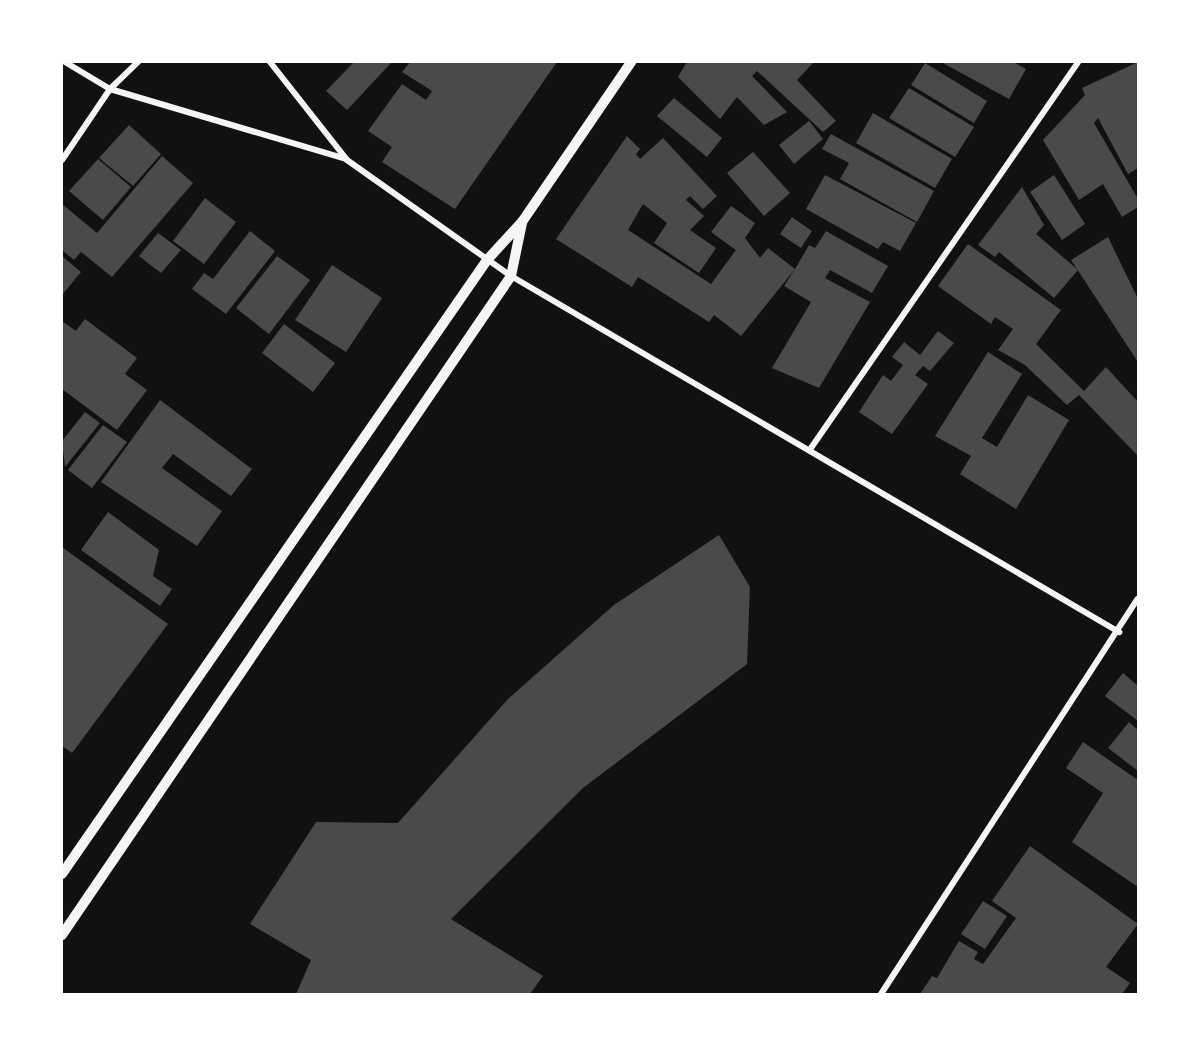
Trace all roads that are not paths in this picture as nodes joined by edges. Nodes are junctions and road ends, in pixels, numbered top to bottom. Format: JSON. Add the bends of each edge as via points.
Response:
{"nodes":[{"id":1,"x":65,"y":62,"type":"edge"},
{"id":2,"x":138,"y":62,"type":"edge"},
{"id":3,"x":270,"y":62,"type":"edge"},
{"id":4,"x":632,"y":62,"type":"edge"},
{"id":5,"x":1078,"y":62,"type":"edge"},
{"id":6,"x":110,"y":89,"type":"junction"},
{"id":7,"x":62,"y":160,"type":"edge"},
{"id":8,"x":347,"y":160,"type":"junction"},
{"id":9,"x":522,"y":222,"type":"junction"},
{"id":10,"x":487,"y":260,"type":"junction"},
{"id":11,"x":510,"y":276,"type":"junction"},
{"id":12,"x":811,"y":448,"type":"junction"},
{"id":13,"x":1138,"y":599,"type":"edge"},
{"id":14,"x":1119,"y":632,"type":"junction"},
{"id":15,"x":62,"y":874,"type":"edge"},
{"id":16,"x":62,"y":935,"type":"edge"},
{"id":17,"x":881,"y":994,"type":"edge"}],
"edges":[{"from":1,"to":6,"type":"street"},
{"from":2,"to":6,"type":"street"},
{"from":3,"to":8,"type":"street"},
{"from":4,"to":9,"type":"street"},
{"from":5,"to":12,"type":"street"},
{"from":6,"to":7,"type":"street"},
{"from":6,"to":8,"type":"street"},
{"from":8,"to":10,"type":"street"},
{"from":9,"to":10,"type":"street"},
{"from":9,"to":11,"type":"street"},
{"from":10,"to":11,"type":"street"},
{"from":10,"to":15,"type":"street"},
{"from":11,"to":12,"type":"street"},
{"from":11,"to":16,"type":"street"},
{"from":12,"to":14,"type":"street"},
{"from":13,"to":14,"type":"street"},
{"from":14,"to":17,"type":"street"}]}
